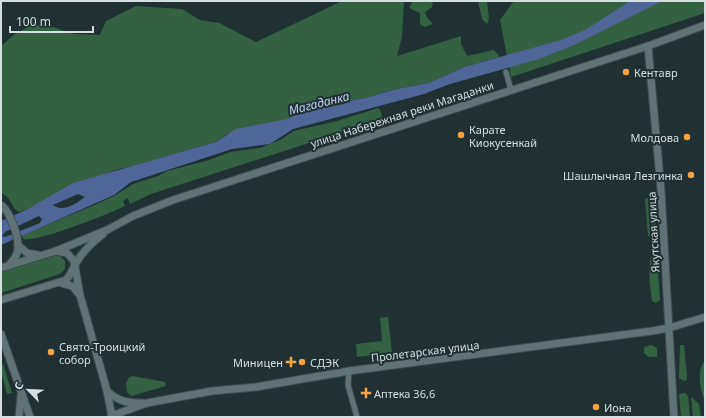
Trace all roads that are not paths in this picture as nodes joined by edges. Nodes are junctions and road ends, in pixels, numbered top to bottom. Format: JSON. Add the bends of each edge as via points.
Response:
{"nodes":[{"id":1,"x":705,"y":25,"type":"edge"},
{"id":2,"x":648,"y":46,"type":"junction"},
{"id":3,"x":506,"y":72,"type":"dead end"},
{"id":4,"x":512,"y":90,"type":"junction"},
{"id":5,"x":1,"y":205,"type":"edge"},
{"id":6,"x":107,"y":230,"type":"junction"},
{"id":7,"x":18,"y":244,"type":"junction"},
{"id":8,"x":56,"y":251,"type":"junction"},
{"id":9,"x":47,"y":254,"type":"junction"},
{"id":10,"x":74,"y":264,"type":"junction"},
{"id":11,"x":4,"y":267,"type":"edge"},
{"id":12,"x":61,"y":283,"type":"junction"},
{"id":13,"x":80,"y":295,"type":"junction"},
{"id":14,"x":4,"y":300,"type":"edge"},
{"id":15,"x":1,"y":304,"type":"edge"},
{"id":16,"x":705,"y":317,"type":"edge"},
{"id":17,"x":669,"y":328,"type":"junction"},
{"id":18,"x":1,"y":334,"type":"edge"},
{"id":19,"x":349,"y":372,"type":"junction"},
{"id":20,"x":107,"y":391,"type":"junction"},
{"id":21,"x":21,"y":393,"type":"junction"},
{"id":22,"x":147,"y":403,"type":"junction"},
{"id":23,"x":19,"y":417,"type":"edge"},
{"id":24,"x":30,"y":417,"type":"edge"},
{"id":25,"x":112,"y":417,"type":"edge"},
{"id":26,"x":357,"y":417,"type":"edge"},
{"id":27,"x":674,"y":417,"type":"edge"}],
"edges":[{"from":1,"to":2,"type":"street","name":"улица Набережная реки Магаданки"},
{"from":2,"to":4,"type":"street","name":"улица Набережная реки Магаданки"},
{"from":2,"to":17,"type":"street","name":"Якутская улица","via":[[662,190]]},
{"from":3,"to":4,"type":"street"},
{"from":4,"to":6,"type":"street","name":"улица Набережная реки Магаданки","via":[[173,200]]},
{"from":5,"to":7,"type":"street","via":[[8,211]]},
{"from":6,"to":8,"type":"street","name":"улица Набережная реки Магаданки"},
{"from":6,"to":10,"type":"street","name":"улица Набережная реки Магаданки"},
{"from":7,"to":9,"type":"street","via":[[29,254]]},
{"from":7,"to":11,"type":"street","name":"улица Набережная реки Магаданки","via":[[14,261]]},
{"from":8,"to":9,"type":"street","name":"улица Набережная реки Магаданки"},
{"from":8,"to":10,"type":"street","via":[[70,254]]},
{"from":9,"to":11,"type":"street","name":"улица Набережная реки Магаданки"},
{"from":10,"to":12,"type":"street","name":"улица Набережная реки Магаданки","via":[[71,274]]},
{"from":10,"to":13,"type":"street"},
{"from":12,"to":13,"type":"street","via":[[72,286]]},
{"from":12,"to":14,"type":"street"},
{"from":13,"to":20,"type":"street"},
{"from":14,"to":15,"type":"street"},
{"from":16,"to":17,"type":"street","name":"Пролетарская улица"},
{"from":17,"to":19,"type":"street","name":"Пролетарская улица"},
{"from":17,"to":27,"type":"street","name":"Якутская улица"},
{"from":18,"to":21,"type":"street"},
{"from":19,"to":22,"type":"street","name":"Пролетарская улица","via":[[212,391]]},
{"from":19,"to":26,"type":"street","via":[[348,385]]},
{"from":20,"to":22,"type":"street","name":"Пролетарская улица","via":[[118,400],[127,403]]},
{"from":20,"to":25,"type":"street"},
{"from":21,"to":23,"type":"street"},
{"from":21,"to":24,"type":"street"},
{"from":22,"to":25,"type":"street","name":"Пролетарская улица"}]}
